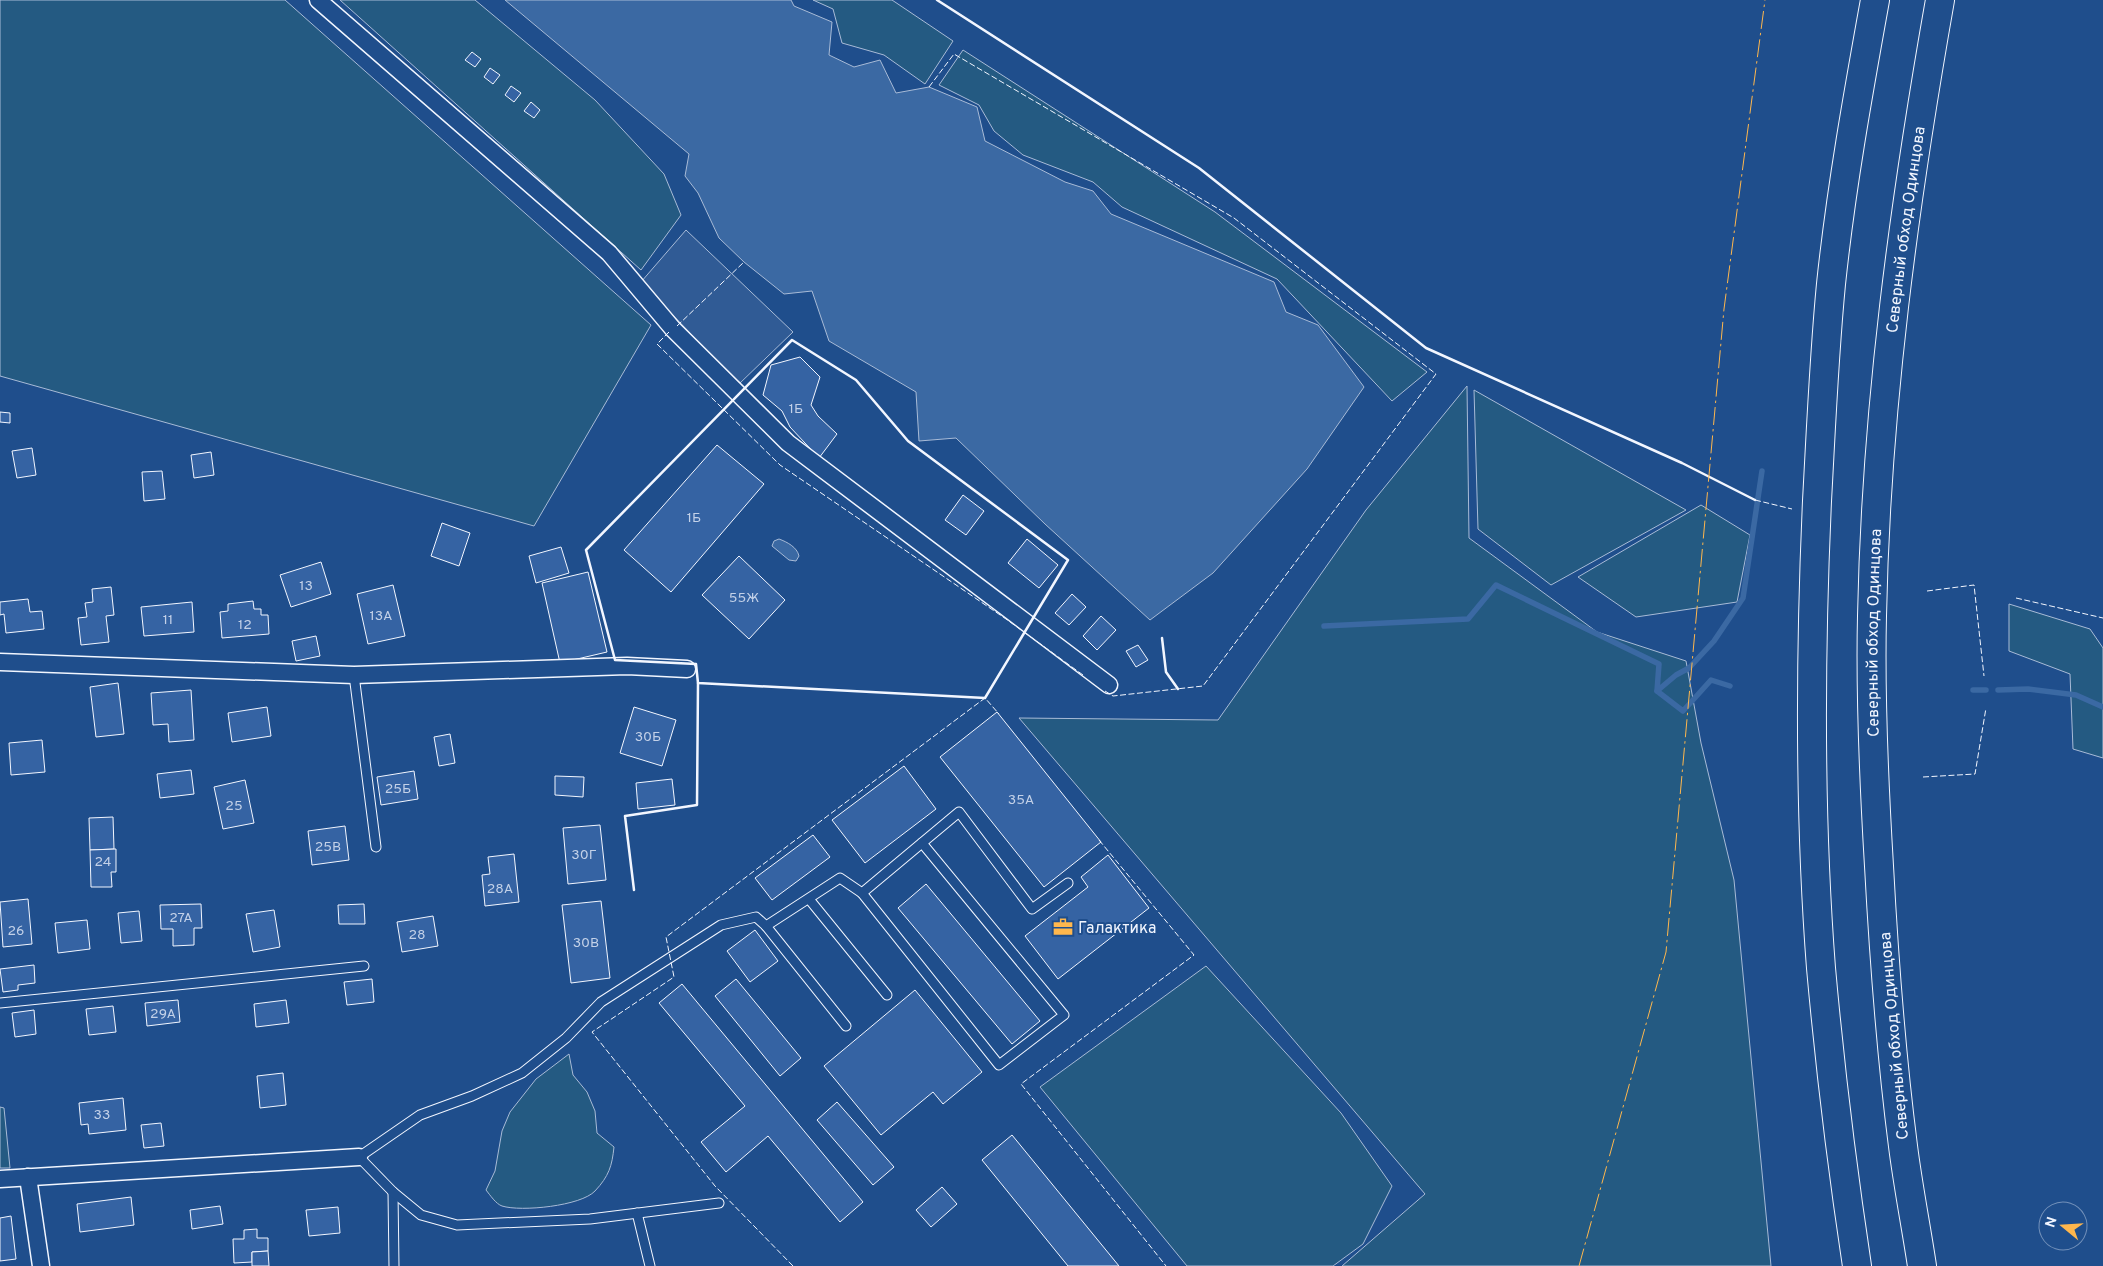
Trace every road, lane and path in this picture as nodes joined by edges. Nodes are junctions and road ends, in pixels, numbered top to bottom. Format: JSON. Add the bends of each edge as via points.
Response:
{"nodes":[{"id":1,"x":318,"y":0,"type":"edge"},
{"id":2,"x":1875,"y":0,"type":"edge"},
{"id":3,"x":1940,"y":0,"type":"edge"},
{"id":4,"x":0,"y":662,"type":"edge"},
{"id":5,"x":687,"y":669,"type":"dead end"},
{"id":6,"x":354,"y":675,"type":"junction"},
{"id":7,"x":1109,"y":685,"type":"dead end"},
{"id":8,"x":922,"y":843,"type":"junction"},
{"id":9,"x":376,"y":847,"type":"dead end"},
{"id":10,"x":1068,"y":883,"type":"dead end"},
{"id":11,"x":862,"y":893,"type":"junction"},
{"id":12,"x":809,"y":899,"type":"junction"},
{"id":13,"x":766,"y":926,"type":"junction"},
{"id":14,"x":364,"y":966,"type":"dead end"},
{"id":15,"x":887,"y":995,"type":"dead end"},
{"id":16,"x":0,"y":1003,"type":"edge"},
{"id":17,"x":846,"y":1026,"type":"dead end"},
{"id":18,"x":359,"y":1157,"type":"junction"},
{"id":19,"x":28,"y":1177,"type":"junction"},
{"id":20,"x":0,"y":1179,"type":"edge"},
{"id":21,"x":393,"y":1192,"type":"junction"},
{"id":22,"x":719,"y":1203,"type":"dead end"},
{"id":23,"x":637,"y":1213,"type":"junction"},
{"id":24,"x":41,"y":1266,"type":"edge"},
{"id":25,"x":394,"y":1266,"type":"edge"},
{"id":26,"x":650,"y":1266,"type":"edge"},
{"id":27,"x":1857,"y":1266,"type":"edge"},
{"id":28,"x":1922,"y":1266,"type":"edge"}],
"edges":[{"from":1,"to":7,"type":"street","via":[[609,253],[673,329],[788,443]]},
{"from":2,"to":27,"type":"highway","via":[[1831,283],[1812,614],[1812,784],[1821,966],[1839,1144]]},
{"from":3,"to":28,"type":"highway","name":"Северный обход Одинцова","via":[[1895,287],[1882,432],[1872,616],[1873,777],[1885,967],[1903,1147]]},
{"from":4,"to":6,"type":"street"},
{"from":5,"to":6,"type":"street","via":[[627,666]]},
{"from":6,"to":9,"type":"lane"},
{"from":8,"to":10,"type":"lane","via":[[959,812],[1032,910]]},
{"from":8,"to":11,"type":"lane"},
{"from":8,"to":11,"type":"lane","via":[[1064,1015],[1000,1065]]},
{"from":11,"to":12,"type":"lane","via":[[840,878]]},
{"from":12,"to":13,"type":"lane"},
{"from":12,"to":15,"type":"lane"},
{"from":13,"to":17,"type":"lane"},
{"from":13,"to":18,"type":"lane","via":[[756,917],[720,925],[601,1002],[566,1038],[522,1074],[420,1114]]},
{"from":14,"to":16,"type":"lane"},
{"from":18,"to":19,"type":"street"},
{"from":18,"to":21,"type":"lane"},
{"from":19,"to":20,"type":"street"},
{"from":19,"to":24,"type":"street"},
{"from":21,"to":23,"type":"lane","via":[[422,1216],[457,1225],[590,1219]]},
{"from":21,"to":25,"type":"lane"},
{"from":22,"to":23,"type":"lane"},
{"from":23,"to":26,"type":"lane"}]}
